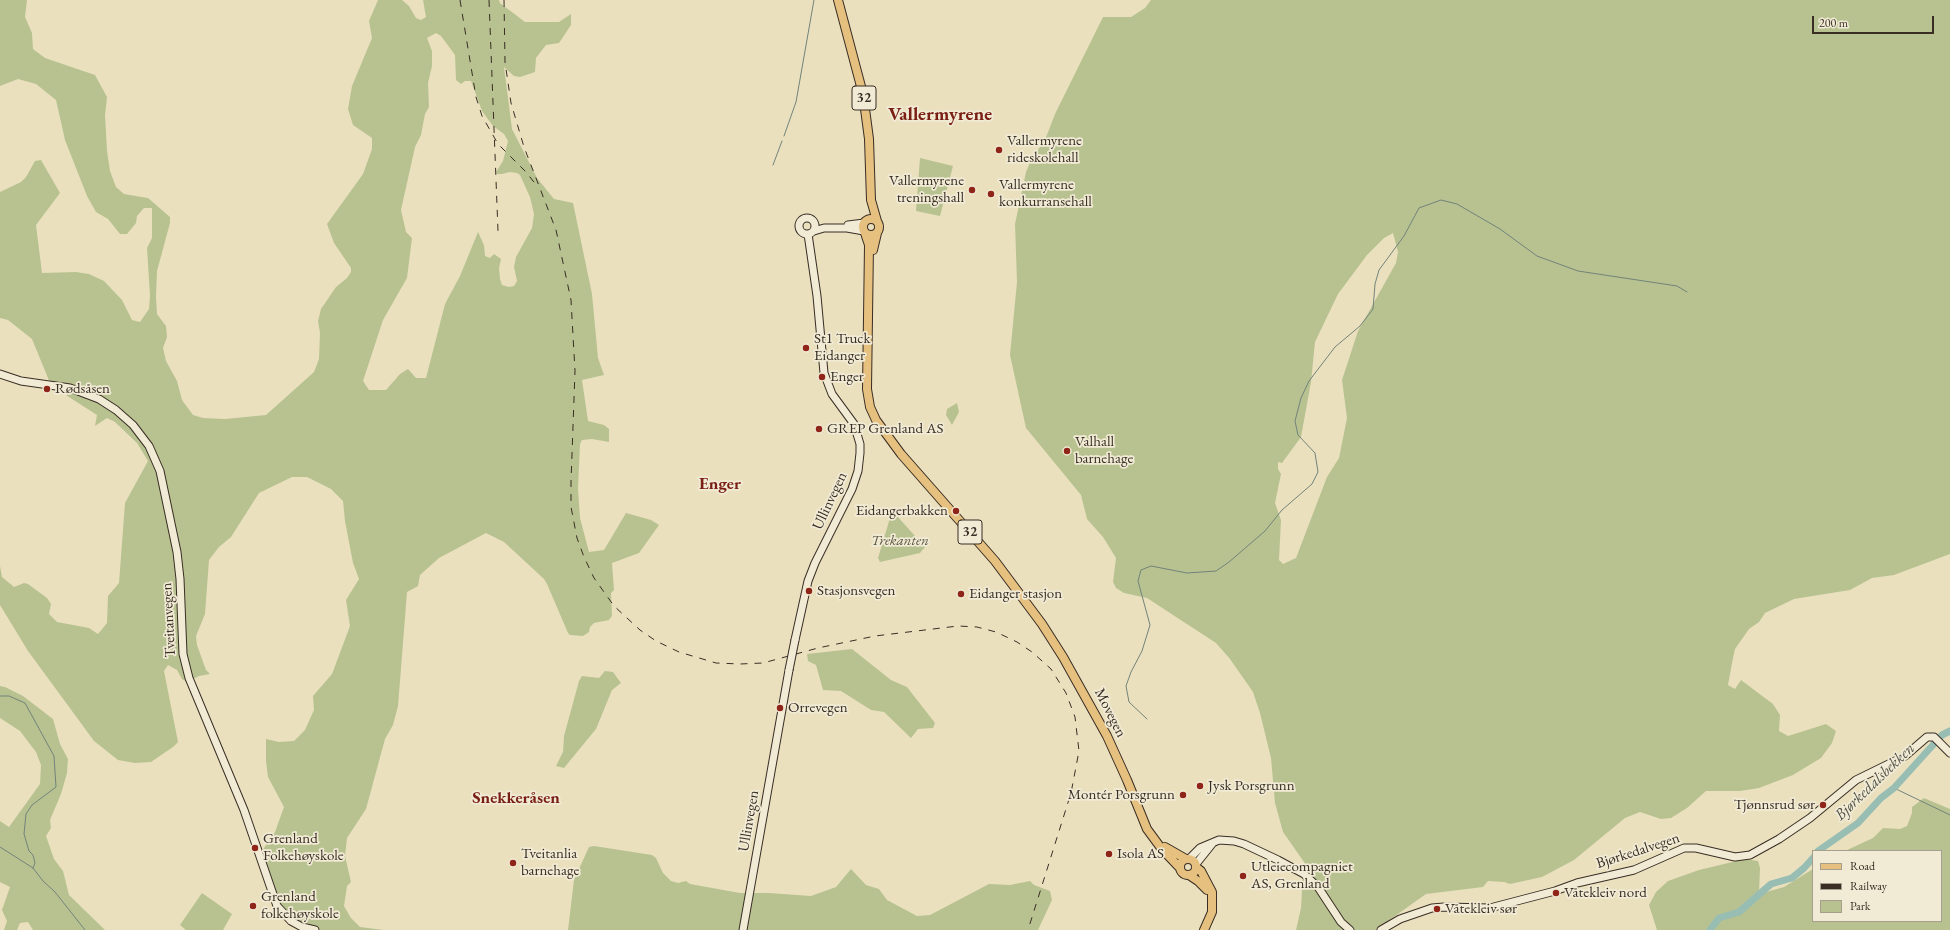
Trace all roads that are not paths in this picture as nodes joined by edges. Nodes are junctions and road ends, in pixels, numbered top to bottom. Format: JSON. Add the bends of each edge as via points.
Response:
{"nodes":[{"id":1,"x":838,"y":0,"type":"edge"},
{"id":2,"x":871,"y":200,"type":"junction"},
{"id":3,"x":877,"y":221,"type":"junction"},
{"id":4,"x":814,"y":222,"type":"junction"},
{"id":5,"x":864,"y":227,"type":"junction"},
{"id":6,"x":811,"y":232,"type":"junction"},
{"id":7,"x":877,"y":233,"type":"junction"},
{"id":8,"x":0,"y":374,"type":"edge"},
{"id":9,"x":870,"y":395,"type":"junction"},
{"id":10,"x":1949,"y":753,"type":"edge"},
{"id":11,"x":1156,"y":841,"type":"junction"},
{"id":12,"x":1213,"y":842,"type":"junction"},
{"id":13,"x":1188,"y":859,"type":"junction"},
{"id":14,"x":1196,"y":866,"type":"junction"},
{"id":15,"x":1179,"y":867,"type":"junction"},
{"id":16,"x":1189,"y":875,"type":"junction"},
{"id":17,"x":1211,"y":896,"type":"junction"},
{"id":18,"x":1385,"y":927,"type":"edge"},
{"id":19,"x":315,"y":930,"type":"edge"},
{"id":20,"x":743,"y":930,"type":"edge"},
{"id":21,"x":1204,"y":930,"type":"edge"},
{"id":22,"x":1350,"y":930,"type":"edge"}],
"edges":[{"from":1,"to":2,"type":"main road","number":"32","via":[[863,94],[869,139]]},
{"from":2,"to":3,"type":"main road","number":"32"},
{"from":2,"to":5,"type":"main road","number":"32"},
{"from":3,"to":5,"type":"main road","via":[[871,219]]},
{"from":3,"to":7,"type":"main road","number":"32","via":[[880,227]]},
{"from":4,"to":5,"type":"main road"},
{"from":4,"to":6,"type":"main road","name":"Ullinvegen"},
{"from":4,"to":6,"type":"main road","name":"Ullinvegen","via":[[806,218],[800,224],[800,230]]},
{"from":5,"to":6,"type":"main road","via":[[824,228]]},
{"from":5,"to":7,"type":"main road","via":[[871,236]]},
{"from":5,"to":9,"type":"main road","number":"32","via":[[869,245]]},
{"from":6,"to":20,"type":"main road","name":"Ullinvegen","bridge":true,"via":[[824,373],[832,394],[854,424],[860,453],[852,489],[808,581],[789,670]]},
{"from":7,"to":9,"type":"main road","number":"32","via":[[873,247]]},
{"from":8,"to":19,"type":"main road","name":"Tveitanvegen","via":[[21,381],[70,388],[99,399],[133,424],[154,454],[162,478],[178,560],[182,643],[187,672],[246,816],[277,906],[291,921]]},
{"from":9,"to":11,"type":"main road","name":"Movegen","number":"32","via":[[881,418],[910,464],[985,549],[1063,657],[1088,700],[1127,780],[1147,829]]},
{"from":10,"to":18,"type":"main road","name":"Bjørkedalvegen","via":[[1934,737],[1926,737],[1900,759],[1856,780],[1816,814],[1754,854],[1735,857],[1684,848],[1634,870],[1503,905],[1479,909],[1435,907]]},
{"from":11,"to":13,"type":"main road","name":"Movegen","number":"32"},
{"from":11,"to":15,"type":"main road","name":"Movegen","number":"32"},
{"from":12,"to":13,"type":"main road","via":[[1200,848]]},
{"from":12,"to":14,"type":"main road"},
{"from":12,"to":22,"type":"main road","via":[[1229,840],[1244,844],[1296,869],[1318,887],[1341,922]]},
{"from":13,"to":14,"type":"main road","number":"32","via":[[1193,860]]},
{"from":13,"to":15,"type":"main road"},
{"from":14,"to":16,"type":"main road","via":[[1195,871]]},
{"from":14,"to":17,"type":"main road","number":"32","via":[[1210,887]]},
{"from":15,"to":16,"type":"main road","number":"32","via":[[1182,874]]},
{"from":16,"to":17,"type":"main road","number":"32","via":[[1203,885]]},
{"from":17,"to":21,"type":"main road","number":"32","via":[[1212,912]]}]}
